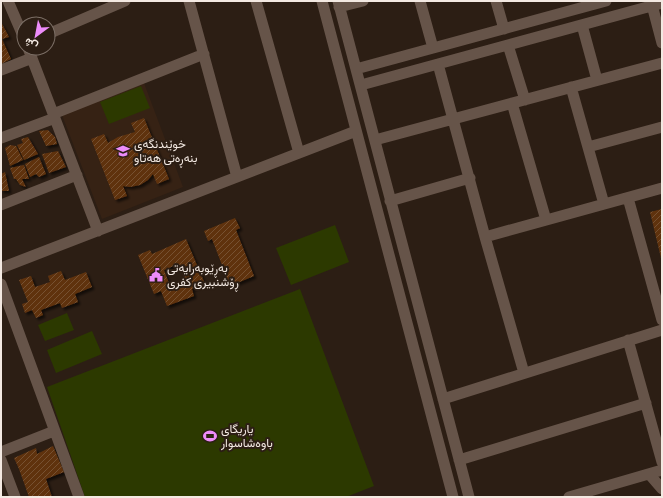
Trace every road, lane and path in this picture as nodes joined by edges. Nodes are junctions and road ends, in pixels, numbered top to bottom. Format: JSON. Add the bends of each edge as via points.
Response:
{"nodes":[{"id":1,"x":8,"y":1,"type":"edge"},
{"id":2,"x":125,"y":1,"type":"edge"},
{"id":3,"x":189,"y":1,"type":"edge"},
{"id":4,"x":256,"y":1,"type":"edge"},
{"id":5,"x":322,"y":1,"type":"edge"},
{"id":6,"x":363,"y":1,"type":"edge"},
{"id":7,"x":420,"y":1,"type":"edge"},
{"id":8,"x":496,"y":1,"type":"edge"},
{"id":9,"x":606,"y":1,"type":"edge"},
{"id":10,"x":338,"y":4,"type":"edge"},
{"id":11,"x":657,"y":4,"type":"edge"},
{"id":12,"x":576,"y":5,"type":"edge"},
{"id":13,"x":16,"y":20,"type":"edge"},
{"id":14,"x":582,"y":25,"type":"junction"},
{"id":15,"x":504,"y":29,"type":"junction"},
{"id":16,"x":56,"y":31,"type":"edge"},
{"id":17,"x":346,"y":34,"type":"junction"},
{"id":18,"x":332,"y":39,"type":"junction"},
{"id":19,"x":662,"y":43,"type":"edge"},
{"id":20,"x":508,"y":45,"type":"junction"},
{"id":21,"x":433,"y":48,"type":"junction"},
{"id":22,"x":204,"y":54,"type":"junction"},
{"id":23,"x":25,"y":56,"type":"edge"},
{"id":24,"x":31,"y":56,"type":"edge"},
{"id":25,"x":381,"y":62,"type":"junction"},
{"id":26,"x":662,"y":63,"type":"edge"},
{"id":27,"x":438,"y":64,"type":"junction"},
{"id":28,"x":356,"y":69,"type":"junction"},
{"id":29,"x":1,"y":70,"type":"edge"},
{"id":30,"x":385,"y":78,"type":"junction"},
{"id":31,"x":597,"y":80,"type":"junction"},
{"id":32,"x":361,"y":85,"type":"junction"},
{"id":33,"x":571,"y":87,"type":"junction"},
{"id":34,"x":526,"y":100,"type":"junction"},
{"id":35,"x":512,"y":103,"type":"junction"},
{"id":36,"x":54,"y":116,"type":"junction"},
{"id":37,"x":453,"y":119,"type":"junction"},
{"id":38,"x":662,"y":127,"type":"edge"},
{"id":39,"x":356,"y":131,"type":"junction"},
{"id":40,"x":1,"y":138,"type":"edge"},
{"id":41,"x":375,"y":140,"type":"junction"},
{"id":42,"x":588,"y":147,"type":"junction"},
{"id":43,"x":298,"y":153,"type":"junction"},
{"id":44,"x":380,"y":164,"type":"junction"},
{"id":45,"x":366,"y":168,"type":"junction"},
{"id":46,"x":77,"y":175,"type":"junction"},
{"id":47,"x":237,"y":177,"type":"junction"},
{"id":48,"x":470,"y":178,"type":"junction"},
{"id":49,"x":662,"y":188,"type":"edge"},
{"id":50,"x":628,"y":198,"type":"junction"},
{"id":51,"x":390,"y":201,"type":"junction"},
{"id":52,"x":604,"y":204,"type":"junction"},
{"id":53,"x":1,"y":205,"type":"edge"},
{"id":54,"x":546,"y":220,"type":"junction"},
{"id":55,"x":98,"y":231,"type":"junction"},
{"id":56,"x":485,"y":237,"type":"junction"},
{"id":57,"x":1,"y":268,"type":"edge"},
{"id":58,"x":1,"y":284,"type":"edge"},
{"id":59,"x":4,"y":304,"type":"edge"},
{"id":60,"x":662,"y":320,"type":"edge"},
{"id":61,"x":662,"y":330,"type":"edge"},
{"id":62,"x":628,"y":340,"type":"junction"},
{"id":63,"x":524,"y":373,"type":"junction"},
{"id":64,"x":443,"y":399,"type":"junction"},
{"id":65,"x":646,"y":403,"type":"junction"},
{"id":66,"x":54,"y":432,"type":"junction"},
{"id":67,"x":1,"y":452,"type":"edge"},
{"id":68,"x":1,"y":460,"type":"edge"},
{"id":69,"x":459,"y":460,"type":"junction"},
{"id":70,"x":662,"y":462,"type":"edge"},
{"id":71,"x":662,"y":470,"type":"edge"},
{"id":72,"x":649,"y":474,"type":"junction"},
{"id":73,"x":662,"y":489,"type":"edge"},
{"id":74,"x":605,"y":492,"type":"edge"},
{"id":75,"x":15,"y":497,"type":"edge"},
{"id":76,"x":79,"y":497,"type":"edge"},
{"id":77,"x":453,"y":497,"type":"edge"},
{"id":78,"x":469,"y":497,"type":"edge"},
{"id":79,"x":569,"y":497,"type":"edge"}],
"edges":[{"from":1,"to":13,"type":"street"},
{"from":2,"to":16,"type":"street"},
{"from":3,"to":22,"type":"street"},
{"from":4,"to":43,"type":"street"},
{"from":5,"to":18,"type":"street"},
{"from":6,"to":10,"type":"street"},
{"from":7,"to":21,"type":"street"},
{"from":8,"to":15,"type":"street"},
{"from":9,"to":12,"type":"street"},
{"from":10,"to":17,"type":"street"},
{"from":11,"to":14,"type":"street"},
{"from":11,"to":19,"type":"street"},
{"from":12,"to":15,"type":"street"},
{"from":14,"to":20,"type":"street"},
{"from":14,"to":31,"type":"street"},
{"from":15,"to":21,"type":"street"},
{"from":17,"to":18,"type":"street"},
{"from":17,"to":28,"type":"street"},
{"from":18,"to":39,"type":"street"},
{"from":20,"to":27,"type":"street"},
{"from":20,"to":34,"type":"street"},
{"from":21,"to":25,"type":"street"},
{"from":22,"to":36,"type":"street"},
{"from":22,"to":47,"type":"street"},
{"from":23,"to":29,"type":"street"},
{"from":24,"to":36,"type":"street"},
{"from":25,"to":28,"type":"street"},
{"from":25,"to":30,"type":"street"},
{"from":26,"to":31,"type":"street"},
{"from":27,"to":30,"type":"street"},
{"from":27,"to":37,"type":"street"},
{"from":28,"to":32,"type":"street"},
{"from":30,"to":32,"type":"street"},
{"from":31,"to":33,"type":"street"},
{"from":32,"to":41,"type":"street"},
{"from":33,"to":34,"type":"street"},
{"from":33,"to":42,"type":"street"},
{"from":34,"to":35,"type":"street"},
{"from":35,"to":37,"type":"street"},
{"from":35,"to":54,"type":"street"},
{"from":36,"to":40,"type":"street"},
{"from":36,"to":46,"type":"street"},
{"from":37,"to":41,"type":"street"},
{"from":37,"to":48,"type":"street"},
{"from":38,"to":42,"type":"street"},
{"from":39,"to":43,"type":"street"},
{"from":39,"to":45,"type":"street"},
{"from":41,"to":44,"type":"street"},
{"from":42,"to":52,"type":"street"},
{"from":43,"to":47,"type":"street"},
{"from":44,"to":45,"type":"street"},
{"from":44,"to":51,"type":"street"},
{"from":45,"to":77,"type":"street"},
{"from":46,"to":53,"type":"street"},
{"from":46,"to":55,"type":"street"},
{"from":47,"to":55,"type":"street"},
{"from":48,"to":51,"type":"street"},
{"from":48,"to":56,"type":"street"},
{"from":49,"to":50,"type":"street"},
{"from":50,"to":52,"type":"street"},
{"from":50,"to":60,"type":"street"},
{"from":51,"to":64,"type":"street"},
{"from":52,"to":54,"type":"street"},
{"from":54,"to":56,"type":"street"},
{"from":55,"to":57,"type":"street"},
{"from":56,"to":63,"type":"street"},
{"from":58,"to":59,"type":"street"},
{"from":59,"to":66,"type":"street"},
{"from":61,"to":62,"type":"street"},
{"from":62,"to":63,"type":"street"},
{"from":62,"to":65,"type":"street"},
{"from":63,"to":64,"type":"street"},
{"from":64,"to":69,"type":"street"},
{"from":65,"to":69,"type":"street"},
{"from":65,"to":70,"type":"street"},
{"from":66,"to":67,"type":"street"},
{"from":66,"to":76,"type":"street"},
{"from":68,"to":75,"type":"street"},
{"from":69,"to":78,"type":"street"},
{"from":71,"to":72,"type":"street"},
{"from":72,"to":73,"type":"street"},
{"from":72,"to":74,"type":"street"},
{"from":74,"to":79,"type":"street"}]}
